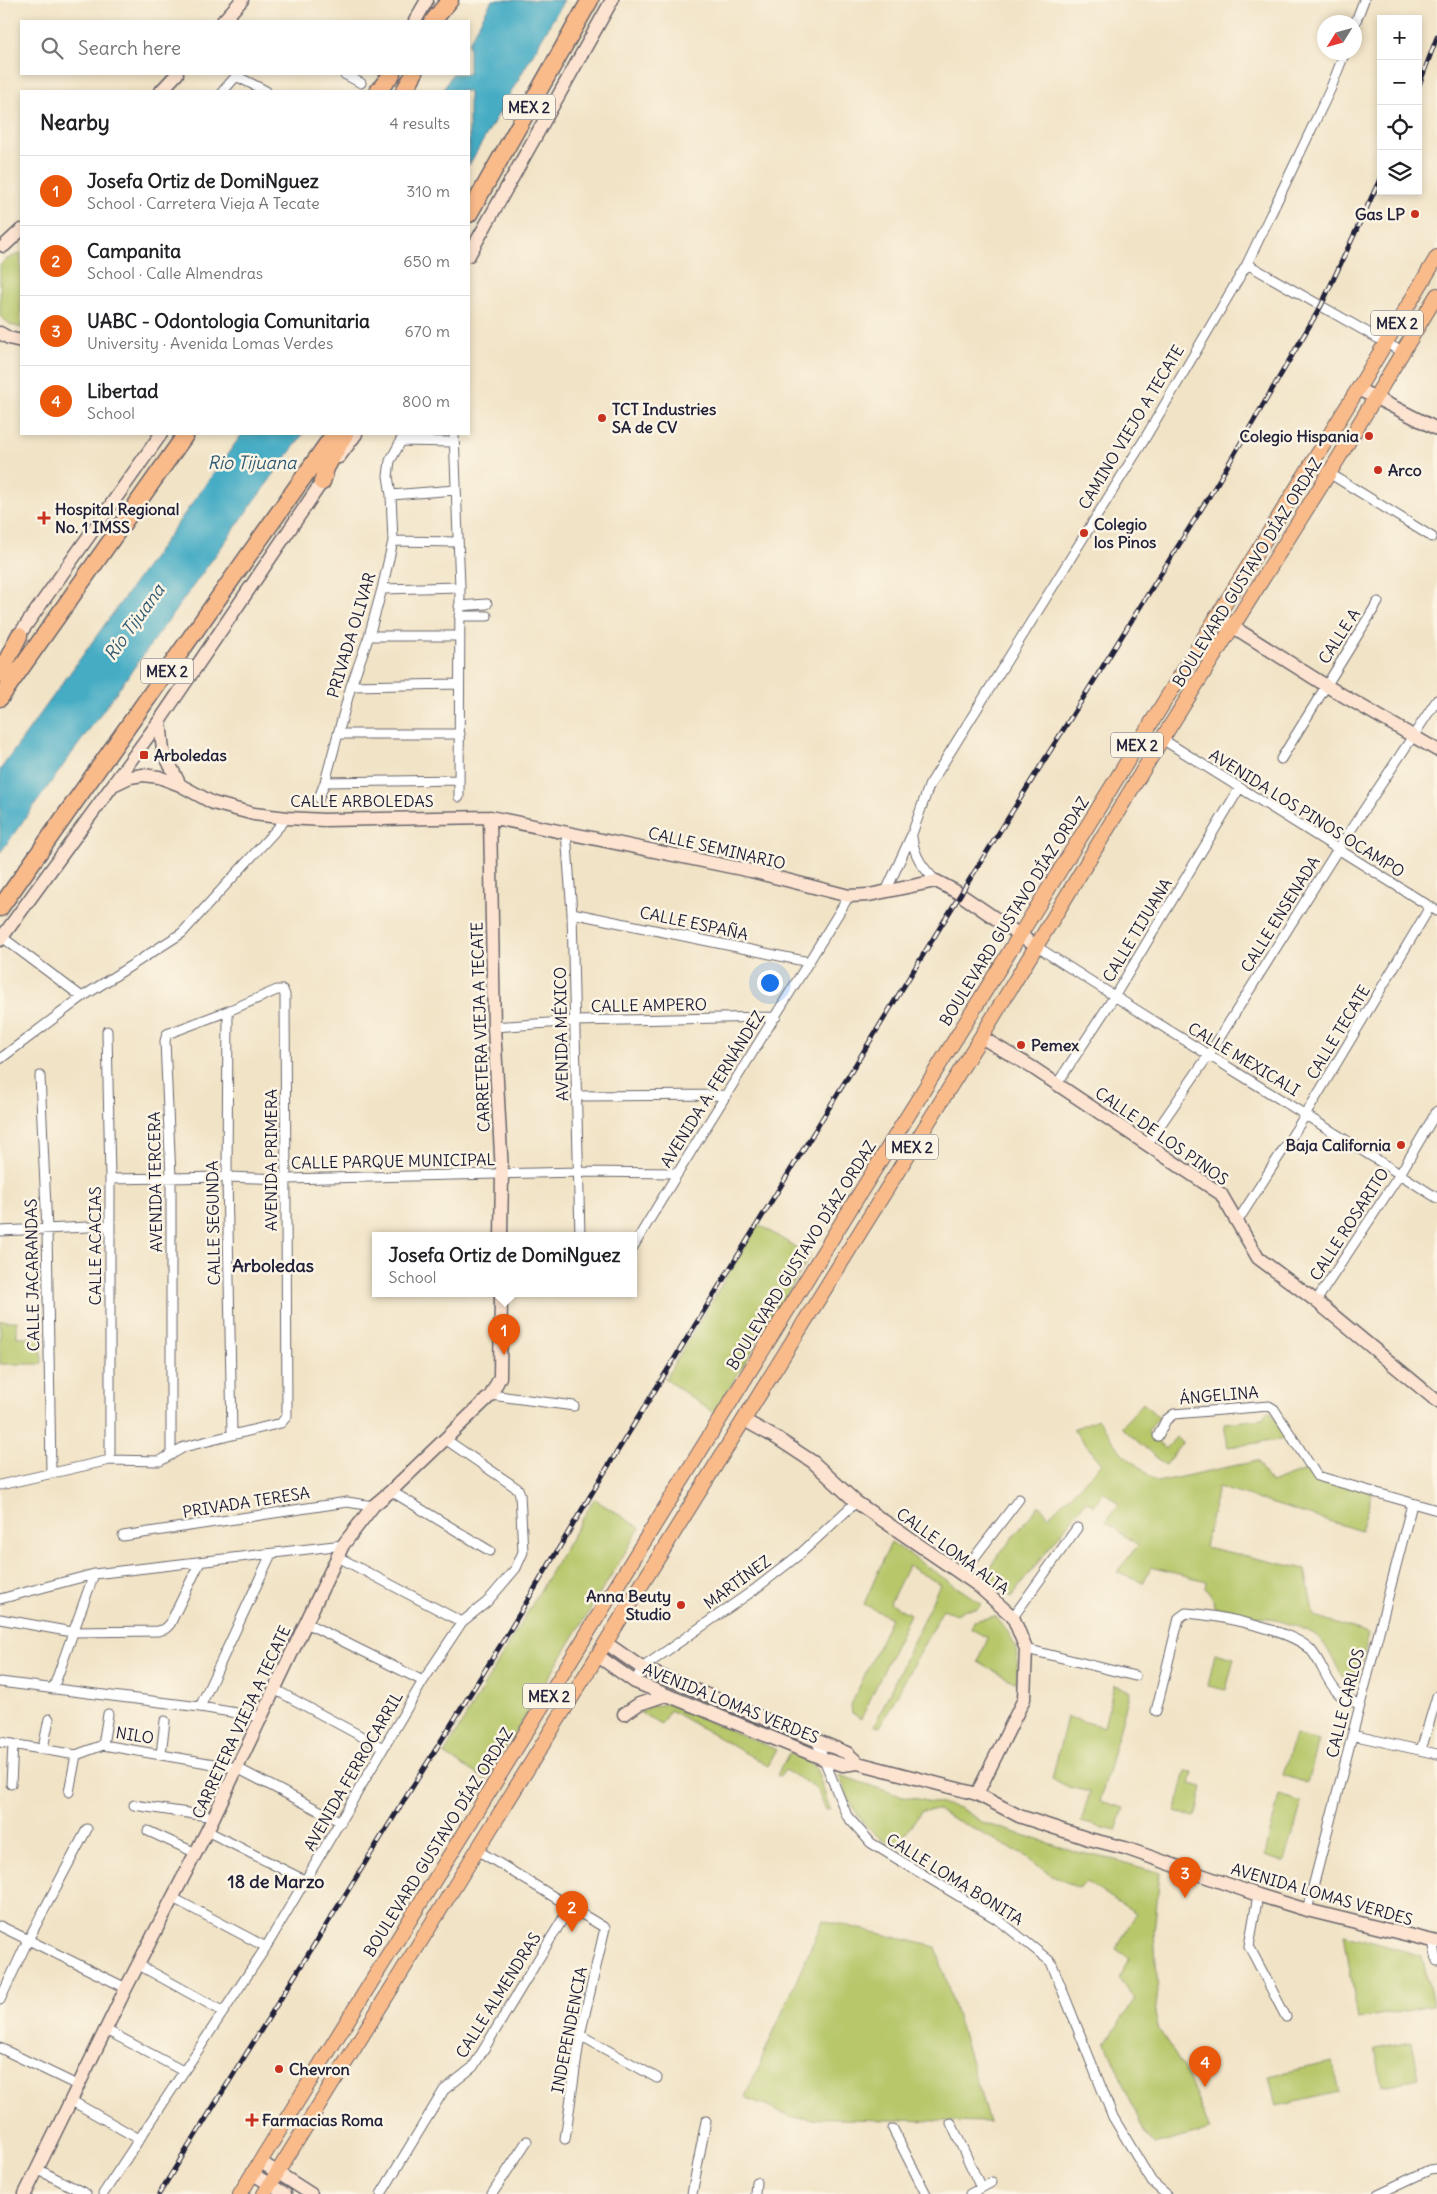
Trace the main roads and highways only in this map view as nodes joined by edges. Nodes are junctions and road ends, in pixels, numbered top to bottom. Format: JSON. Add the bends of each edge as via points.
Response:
{"nodes":[{"id":1,"x":450,"y":0,"type":"edge"},
{"id":2,"x":456,"y":0,"type":"edge"},
{"id":3,"x":590,"y":0,"type":"edge"},
{"id":4,"x":435,"y":20,"type":"edge"},
{"id":5,"x":445,"y":20,"type":"edge"},
{"id":6,"x":391,"y":75,"type":"edge"},
{"id":7,"x":413,"y":75,"type":"edge"},
{"id":8,"x":379,"y":90,"type":"edge"},
{"id":9,"x":405,"y":90,"type":"edge"},
{"id":10,"x":470,"y":212,"type":"edge"},
{"id":11,"x":1437,"y":257,"type":"edge"},
{"id":12,"x":1437,"y":295,"type":"edge"},
{"id":13,"x":185,"y":435,"type":"edge"},
{"id":14,"x":333,"y":435,"type":"edge"},
{"id":15,"x":344,"y":435,"type":"edge"},
{"id":16,"x":322,"y":482,"type":"road end"},
{"id":17,"x":18,"y":636,"type":"road end"},
{"id":18,"x":0,"y":674,"type":"edge"},
{"id":19,"x":0,"y":698,"type":"edge"},
{"id":20,"x":0,"y":908,"type":"edge"},
{"id":21,"x":810,"y":1275,"type":"junction"},
{"id":22,"x":826,"y":1285,"type":"junction"},
{"id":23,"x":271,"y":2184,"type":"edge"},
{"id":24,"x":240,"y":2194,"type":"edge"}],
"edges":[{"from":1,"to":4,"type":"highway"},
{"from":2,"to":5,"type":"highway"},
{"from":3,"to":10,"type":"highway","number":"MEX 2"},
{"from":6,"to":8,"type":"highway"},
{"from":7,"to":9,"type":"highway"},
{"from":11,"to":21,"type":"main road","name":"BOULEVARD GUSTAVO DÍAZ ORDAZ","number":"MEX 2"},
{"from":12,"to":22,"type":"main road","name":"BOULEVARD GUSTAVO DÍAZ ORDAZ","number":"MEX 2"},
{"from":13,"to":19,"type":"highway"},
{"from":14,"to":20,"type":"highway","number":"MEX 2"},
{"from":15,"to":16,"type":"highway"},
{"from":17,"to":18,"type":"highway"},
{"from":21,"to":22,"type":"main road"},
{"from":21,"to":24,"type":"main road","name":"BOULEVARD GUSTAVO DÍAZ ORDAZ","number":"MEX 2"},
{"from":22,"to":23,"type":"main road","name":"BOULEVARD GUSTAVO DÍAZ ORDAZ","number":"MEX 2"}]}
